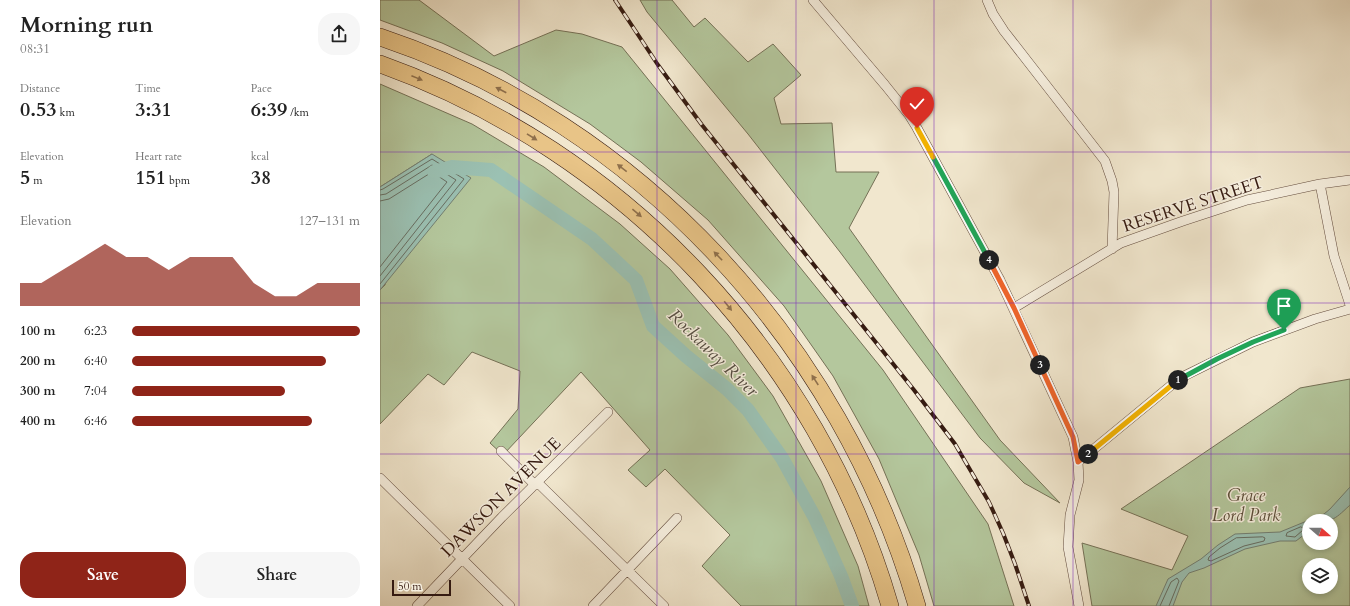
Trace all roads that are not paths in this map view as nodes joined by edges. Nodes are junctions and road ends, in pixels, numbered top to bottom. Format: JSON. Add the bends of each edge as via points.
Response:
{"nodes":[{"id":1,"x":813,"y":0,"type":"edge"},
{"id":2,"x":987,"y":0,"type":"edge"},
{"id":3,"x":380,"y":37,"type":"edge"},
{"id":4,"x":380,"y":64,"type":"edge"},
{"id":5,"x":1350,"y":180,"type":"edge"},
{"id":6,"x":1320,"y":184,"type":"junction"},
{"id":7,"x":1112,"y":249,"type":"junction"},
{"id":8,"x":1350,"y":306,"type":"edge"},
{"id":9,"x":1014,"y":308,"type":"junction"},
{"id":10,"x":1350,"y":309,"type":"edge"},
{"id":11,"x":829,"y":402,"type":"junction"},
{"id":12,"x":608,"y":412,"type":"dead end"},
{"id":13,"x":501,"y":451,"type":"dead end"},
{"id":14,"x":1078,"y":462,"type":"junction"},
{"id":15,"x":380,"y":478,"type":"edge"},
{"id":16,"x":536,"y":484,"type":"junction"},
{"id":17,"x":677,"y":518,"type":"dead end"},
{"id":18,"x":463,"y":559,"type":"junction"},
{"id":19,"x":628,"y":571,"type":"junction"},
{"id":20,"x":417,"y":606,"type":"edge"},
{"id":21,"x":510,"y":606,"type":"edge"},
{"id":22,"x":593,"y":606,"type":"edge"},
{"id":23,"x":664,"y":606,"type":"edge"},
{"id":24,"x":890,"y":606,"type":"edge"},
{"id":25,"x":917,"y":606,"type":"edge"},
{"id":26,"x":926,"y":606,"type":"edge"},
{"id":27,"x":1079,"y":606,"type":"edge"}],
"edges":[{"from":1,"to":9,"type":"street","via":[[909,115]]},
{"from":2,"to":7,"type":"street","via":[[1004,31],[1105,161],[1114,192]]},
{"from":11,"to":3,"type":"highway","one_way":true,"via":[[780,330],[724,262],[638,181],[592,145],[518,99],[439,60]]},
{"from":4,"to":24,"type":"highway","one_way":true,"via":[[456,95],[506,121],[554,151],[639,215],[705,279],[764,351],[818,434],[864,531]]},
{"from":5,"to":6,"type":"street","name":"RESERVE STREET"},
{"from":6,"to":7,"type":"street","name":"RESERVE STREET","via":[[1235,204]]},
{"from":6,"to":8,"type":"street","via":[[1334,256]]},
{"from":7,"to":9,"type":"street","name":"RESERVE STREET"},
{"from":9,"to":14,"type":"street","via":[[1073,437]]},
{"from":10,"to":14,"type":"street","via":[[1253,342],[1180,378]]},
{"from":11,"to":25,"type":"highway","via":[[858,455],[882,508]]},
{"from":11,"to":26,"type":"highway","via":[[870,466],[887,500]]},
{"from":12,"to":16,"type":"street","name":"DAWSON AVENUE"},
{"from":13,"to":16,"type":"street"},
{"from":14,"to":27,"type":"street","via":[[1079,480],[1070,515],[1068,547]]},
{"from":15,"to":18,"type":"street"},
{"from":16,"to":18,"type":"street","name":"DAWSON AVENUE"},
{"from":16,"to":19,"type":"street"},
{"from":17,"to":19,"type":"street"},
{"from":18,"to":20,"type":"street","name":"DAWSON AVENUE"},
{"from":18,"to":21,"type":"street"},
{"from":19,"to":22,"type":"street"},
{"from":19,"to":23,"type":"street"}]}
